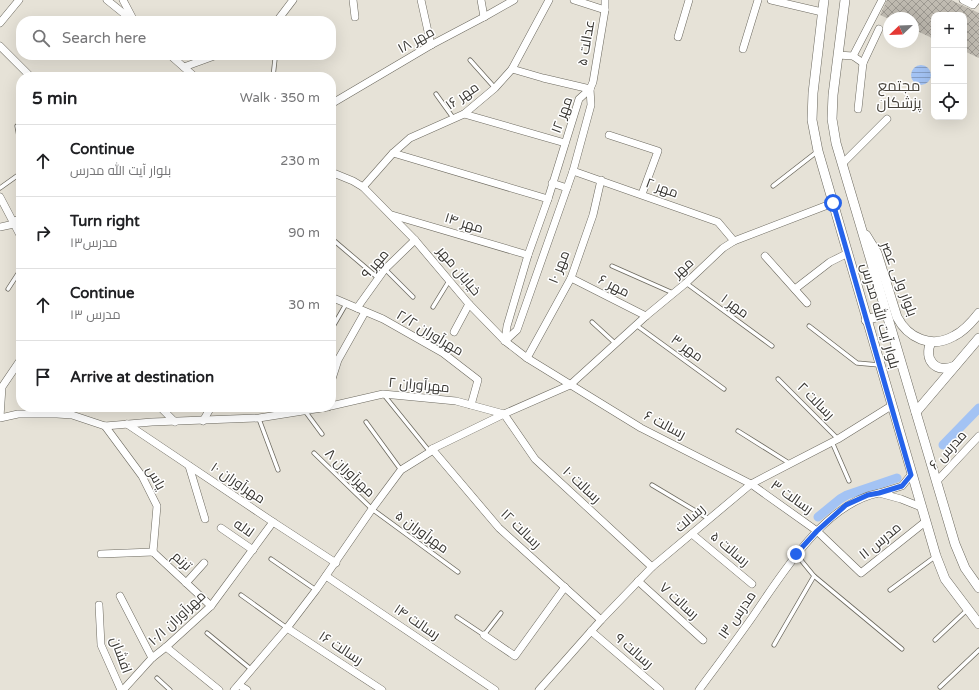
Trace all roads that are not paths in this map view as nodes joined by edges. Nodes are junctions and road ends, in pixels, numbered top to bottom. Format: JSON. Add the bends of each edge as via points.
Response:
{"nodes":[{"id":1,"x":19,"y":0,"type":"edge"},
{"id":2,"x":107,"y":0,"type":"edge"},
{"id":3,"x":123,"y":0,"type":"edge"},
{"id":4,"x":293,"y":0,"type":"edge"},
{"id":5,"x":353,"y":0,"type":"edge"},
{"id":6,"x":421,"y":0,"type":"edge"},
{"id":7,"x":482,"y":0,"type":"edge"},
{"id":8,"x":514,"y":0,"type":"edge"},
{"id":9,"x":549,"y":0,"type":"edge"},
{"id":10,"x":574,"y":0,"type":"edge"},
{"id":11,"x":605,"y":0,"type":"edge"},
{"id":12,"x":689,"y":0,"type":"edge"},
{"id":13,"x":758,"y":0,"type":"edge"},
{"id":14,"x":771,"y":0,"type":"edge"},
{"id":15,"x":824,"y":0,"type":"edge"},
{"id":16,"x":845,"y":0,"type":"edge"},
{"id":17,"x":882,"y":0,"type":"edge"},
{"id":18,"x":963,"y":0,"type":"edge"},
{"id":19,"x":977,"y":0,"type":"edge"},
{"id":20,"x":605,"y":10,"type":"junction"},
{"id":21,"x":822,"y":12,"type":"junction"},
{"id":22,"x":127,"y":16,"type":"edge"},
{"id":23,"x":131,"y":16,"type":"edge"},
{"id":24,"x":281,"y":16,"type":"edge"},
{"id":25,"x":355,"y":17,"type":"dead end"},
{"id":26,"x":484,"y":18,"type":"junction"},
{"id":27,"x":0,"y":23,"type":"edge"},
{"id":28,"x":878,"y":29,"type":"dead end"},
{"id":29,"x":678,"y":37,"type":"dead end"},
{"id":30,"x":430,"y":45,"type":"junction"},
{"id":31,"x":0,"y":46,"type":"edge"},
{"id":32,"x":743,"y":49,"type":"dead end"},
{"id":33,"x":838,"y":55,"type":"junction"},
{"id":34,"x":853,"y":56,"type":"junction"},
{"id":35,"x":176,"y":60,"type":"edge"},
{"id":36,"x":203,"y":60,"type":"edge"},
{"id":37,"x":274,"y":60,"type":"edge"},
{"id":38,"x":470,"y":60,"type":"dead end"},
{"id":39,"x":863,"y":63,"type":"junction"},
{"id":40,"x":184,"y":67,"type":"junction"},
{"id":41,"x":512,"y":69,"type":"junction"},
{"id":42,"x":26,"y":72,"type":"edge"},
{"id":43,"x":190,"y":72,"type":"edge"},
{"id":44,"x":274,"y":72,"type":"edge"},
{"id":45,"x":496,"y":88,"type":"junction"},
{"id":46,"x":590,"y":89,"type":"junction"},
{"id":47,"x":436,"y":94,"type":"dead end"},
{"id":48,"x":336,"y":101,"type":"edge"},
{"id":49,"x":858,"y":109,"type":"dead end"},
{"id":50,"x":464,"y":114,"type":"junction"},
{"id":51,"x":454,"y":119,"type":"junction"},
{"id":52,"x":887,"y":119,"type":"dead end"},
{"id":53,"x":609,"y":135,"type":"dead end"},
{"id":54,"x":565,"y":143,"type":"junction"},
{"id":55,"x":818,"y":151,"type":"junction"},
{"id":56,"x":394,"y":153,"type":"junction"},
{"id":57,"x":842,"y":164,"type":"junction"},
{"id":58,"x":573,"y":171,"type":"junction"},
{"id":59,"x":336,"y":174,"type":"edge"},
{"id":60,"x":16,"y":177,"type":"edge"},
{"id":61,"x":601,"y":180,"type":"junction"},
{"id":62,"x":552,"y":183,"type":"junction"},
{"id":63,"x":773,"y":186,"type":"dead end"},
{"id":64,"x":363,"y":187,"type":"junction"},
{"id":65,"x":0,"y":188,"type":"edge"},
{"id":66,"x":567,"y":188,"type":"junction"},
{"id":67,"x":642,"y":194,"type":"junction"},
{"id":68,"x":0,"y":197,"type":"edge"},
{"id":69,"x":548,"y":199,"type":"junction"},
{"id":70,"x":833,"y":203,"type":"junction"},
{"id":71,"x":392,"y":215,"type":"junction"},
{"id":72,"x":16,"y":220,"type":"edge"},
{"id":73,"x":13,"y":222,"type":"junction"},
{"id":74,"x":860,"y":224,"type":"junction"},
{"id":75,"x":0,"y":227,"type":"edge"},
{"id":76,"x":16,"y":228,"type":"edge"},
{"id":77,"x":416,"y":240,"type":"junction"},
{"id":78,"x":734,"y":241,"type":"junction"},
{"id":79,"x":336,"y":242,"type":"edge"},
{"id":80,"x":848,"y":253,"type":"junction"},
{"id":81,"x":528,"y":255,"type":"junction"},
{"id":82,"x":765,"y":256,"type":"dead end"},
{"id":83,"x":612,"y":266,"type":"dead end"},
{"id":84,"x":385,"y":269,"type":"junction"},
{"id":85,"x":16,"y":277,"type":"edge"},
{"id":86,"x":378,"y":278,"type":"junction"},
{"id":87,"x":571,"y":278,"type":"junction"},
{"id":88,"x":449,"y":280,"type":"junction"},
{"id":89,"x":686,"y":283,"type":"junction"},
{"id":90,"x":8,"y":289,"type":"dead end"},
{"id":91,"x":795,"y":289,"type":"junction"},
{"id":92,"x":673,"y":293,"type":"junction"},
{"id":93,"x":413,"y":297,"type":"dead end"},
{"id":94,"x":336,"y":299,"type":"edge"},
{"id":95,"x":807,"y":303,"type":"dead end"},
{"id":96,"x":346,"y":304,"type":"junction"},
{"id":97,"x":469,"y":304,"type":"junction"},
{"id":98,"x":433,"y":307,"type":"dead end"},
{"id":99,"x":357,"y":308,"type":"junction"},
{"id":100,"x":364,"y":312,"type":"junction"},
{"id":101,"x":979,"y":313,"type":"edge"},
{"id":102,"x":886,"y":314,"type":"junction"},
{"id":103,"x":646,"y":316,"type":"junction"},
{"id":104,"x":866,"y":320,"type":"junction"},
{"id":105,"x":336,"y":321,"type":"edge"},
{"id":106,"x":592,"y":322,"type":"dead end"},
{"id":107,"x":636,"y":326,"type":"junction"},
{"id":108,"x":809,"y":326,"type":"dead end"},
{"id":109,"x":454,"y":332,"type":"dead end"},
{"id":110,"x":979,"y":338,"type":"edge"},
{"id":111,"x":505,"y":342,"type":"junction"},
{"id":112,"x":931,"y":342,"type":"junction"},
{"id":113,"x":616,"y":344,"type":"junction"},
{"id":114,"x":772,"y":346,"type":"dead end"},
{"id":115,"x":527,"y":358,"type":"junction"},
{"id":116,"x":880,"y":365,"type":"junction"},
{"id":117,"x":336,"y":366,"type":"edge"},
{"id":118,"x":955,"y":366,"type":"junction"},
{"id":119,"x":16,"y":367,"type":"edge"},
{"id":120,"x":778,"y":379,"type":"dead end"},
{"id":121,"x":570,"y":385,"type":"junction"},
{"id":122,"x":724,"y":389,"type":"dead end"},
{"id":123,"x":383,"y":394,"type":"junction"},
{"id":124,"x":336,"y":405,"type":"edge"},
{"id":125,"x":472,"y":405,"type":"junction"},
{"id":126,"x":891,"y":406,"type":"junction"},
{"id":127,"x":38,"y":412,"type":"edge"},
{"id":128,"x":64,"y":412,"type":"edge"},
{"id":129,"x":166,"y":412,"type":"edge"},
{"id":130,"x":208,"y":412,"type":"edge"},
{"id":131,"x":278,"y":412,"type":"edge"},
{"id":132,"x":306,"y":412,"type":"edge"},
{"id":133,"x":916,"y":412,"type":"junction"},
{"id":134,"x":504,"y":414,"type":"junction"},
{"id":135,"x":0,"y":418,"type":"edge"},
{"id":136,"x":259,"y":418,"type":"junction"},
{"id":137,"x":203,"y":421,"type":"junction"},
{"id":138,"x":175,"y":422,"type":"junction"},
{"id":139,"x":366,"y":422,"type":"dead end"},
{"id":140,"x":127,"y":424,"type":"junction"},
{"id":141,"x":105,"y":426,"type":"junction"},
{"id":142,"x":738,"y":431,"type":"dead end"},
{"id":143,"x":322,"y":434,"type":"dead end"},
{"id":144,"x":979,"y":436,"type":"edge"},
{"id":145,"x":835,"y":440,"type":"junction"},
{"id":146,"x":431,"y":450,"type":"junction"},
{"id":147,"x":314,"y":453,"type":"dead end"},
{"id":148,"x":789,"y":463,"type":"junction"},
{"id":149,"x":189,"y":466,"type":"junction"},
{"id":150,"x":278,"y":470,"type":"dead end"},
{"id":151,"x":401,"y":470,"type":"junction"},
{"id":152,"x":911,"y":475,"type":"junction"},
{"id":153,"x":849,"y":481,"type":"dead end"},
{"id":154,"x":937,"y":481,"type":"junction"},
{"id":155,"x":751,"y":484,"type":"junction"},
{"id":156,"x":652,"y":485,"type":"dead end"},
{"id":157,"x":879,"y":493,"type":"junction"},
{"id":158,"x":921,"y":508,"type":"junction"},
{"id":159,"x":372,"y":509,"type":"junction"},
{"id":160,"x":709,"y":519,"type":"junction"},
{"id":161,"x":205,"y":520,"type":"dead end"},
{"id":162,"x":273,"y":522,"type":"junction"},
{"id":163,"x":925,"y":522,"type":"junction"},
{"id":164,"x":221,"y":528,"type":"dead end"},
{"id":165,"x":817,"y":531,"type":"junction"},
{"id":166,"x":692,"y":534,"type":"junction"},
{"id":167,"x":253,"y":550,"type":"junction"},
{"id":168,"x":153,"y":552,"type":"junction"},
{"id":169,"x":101,"y":554,"type":"dead end"},
{"id":170,"x":796,"y":554,"type":"junction"},
{"id":171,"x":936,"y":556,"type":"junction"},
{"id":172,"x":271,"y":559,"type":"dead end"},
{"id":173,"x":204,"y":563,"type":"dead end"},
{"id":174,"x":336,"y":563,"type":"junction"},
{"id":175,"x":652,"y":567,"type":"junction"},
{"id":176,"x":458,"y":572,"type":"dead end"},
{"id":177,"x":326,"y":576,"type":"junction"},
{"id":178,"x":814,"y":576,"type":"junction"},
{"id":179,"x":638,"y":581,"type":"junction"},
{"id":180,"x":186,"y":583,"type":"junction"},
{"id":181,"x":752,"y":584,"type":"dead end"},
{"id":182,"x":564,"y":587,"type":"junction"},
{"id":183,"x":979,"y":588,"type":"edge"},
{"id":184,"x":316,"y":590,"type":"junction"},
{"id":185,"x":890,"y":590,"type":"dead end"},
{"id":186,"x":241,"y":595,"type":"dead end"},
{"id":187,"x":120,"y":596,"type":"dead end"},
{"id":188,"x":99,"y":605,"type":"dead end"},
{"id":189,"x":211,"y":606,"type":"junction"},
{"id":190,"x":967,"y":610,"type":"junction"},
{"id":191,"x":501,"y":613,"type":"dead end"},
{"id":192,"x":457,"y":617,"type":"dead end"},
{"id":193,"x":601,"y":620,"type":"junction"},
{"id":194,"x":979,"y":624,"type":"edge"},
{"id":195,"x":287,"y":628,"type":"junction"},
{"id":196,"x":591,"y":631,"type":"junction"},
{"id":197,"x":206,"y":633,"type":"dead end"},
{"id":198,"x":484,"y":635,"type":"junction"},
{"id":199,"x":703,"y":640,"type":"dead end"},
{"id":200,"x":935,"y":640,"type":"dead end"},
{"id":201,"x":774,"y":645,"type":"dead end"},
{"id":202,"x":166,"y":647,"type":"junction"},
{"id":203,"x":902,"y":649,"type":"dead end"},
{"id":204,"x":979,"y":650,"type":"edge"},
{"id":205,"x":152,"y":658,"type":"junction"},
{"id":206,"x":252,"y":670,"type":"junction"},
{"id":207,"x":157,"y":678,"type":"dead end"},
{"id":208,"x":940,"y":686,"type":"dead end"},
{"id":209,"x":237,"y":687,"type":"edge"},
{"id":210,"x":122,"y":690,"type":"edge"},
{"id":211,"x":170,"y":690,"type":"edge"},
{"id":212,"x":219,"y":690,"type":"edge"},
{"id":213,"x":247,"y":690,"type":"edge"},
{"id":214,"x":382,"y":690,"type":"edge"},
{"id":215,"x":495,"y":690,"type":"edge"},
{"id":216,"x":539,"y":690,"type":"edge"},
{"id":217,"x":660,"y":690,"type":"edge"},
{"id":218,"x":698,"y":690,"type":"edge"}],
"edges":[{"from":1,"to":27,"type":"street"},
{"from":2,"to":22,"type":"street"},
{"from":3,"to":23,"type":"street"},
{"from":4,"to":24,"type":"street"},
{"from":5,"to":25,"type":"street"},
{"from":6,"to":30,"type":"street"},
{"from":7,"to":26,"type":"street"},
{"from":8,"to":26,"type":"street","name":"مهر ۱۸"},
{"from":9,"to":41,"type":"street","name":"مهر ۱۶"},
{"from":10,"to":20,"type":"street"},
{"from":11,"to":20,"type":"street","name":"عدالت ۵"},
{"from":12,"to":29,"type":"street"},
{"from":13,"to":32,"type":"street"},
{"from":14,"to":21,"type":"street"},
{"from":15,"to":21,"type":"main road","name":"بلوار آیت الله مدرس"},
{"from":16,"to":33,"type":"main road","name":"بلوار آیت الله مدرس"},
{"from":17,"to":34,"type":"street"},
{"from":18,"to":19,"type":"street","via":[[973,5]]},
{"from":20,"to":46,"type":"street","name":"عدالت ۵"},
{"from":21,"to":55,"type":"main road","name":"بلوار آیت الله مدرس","via":[[812,120]]},
{"from":26,"to":30,"type":"street","name":"مهر ۱۸"},
{"from":28,"to":39,"type":"street"},
{"from":30,"to":48,"type":"street","name":"مهر ۱۸"},
{"from":31,"to":42,"type":"street"},
{"from":33,"to":34,"type":"street"},
{"from":33,"to":57,"type":"main road","name":"بلوار آیت الله مدرس","via":[[832,119]]},
{"from":34,"to":39,"type":"street"},
{"from":35,"to":40,"type":"street"},
{"from":36,"to":40,"type":"street"},
{"from":37,"to":44,"type":"lane"},
{"from":38,"to":45,"type":"lane"},
{"from":39,"to":49,"type":"street"},
{"from":40,"to":43,"type":"street"},
{"from":41,"to":45,"type":"street","name":"مهر ۱۶"},
{"from":41,"to":46,"type":"street"},
{"from":45,"to":50,"type":"street","name":"مهر ۱۶"},
{"from":46,"to":54,"type":"street","name":"مهر ۱۲","via":[[579,99]]},
{"from":46,"to":58,"type":"street","name":"مهر ۱۲","via":[[591,105]]},
{"from":47,"to":51,"type":"lane"},
{"from":50,"to":51,"type":"street","name":"مهر ۱۶"},
{"from":50,"to":54,"type":"street"},
{"from":51,"to":56,"type":"street","name":"مهر ۱۶","via":[[410,138]]},
{"from":52,"to":57,"type":"street"},
{"from":53,"to":67,"type":"street","via":[[658,151]]},
{"from":54,"to":62,"type":"street","name":"مهر ۱۲"},
{"from":55,"to":63,"type":"lane"},
{"from":55,"to":70,"type":"main road","name":"بلوار آیت الله مدرس"},
{"from":56,"to":64,"type":"street","name":"مهر ۱۶"},
{"from":56,"to":69,"type":"street"},
{"from":57,"to":74,"type":"main road","name":"بلوار آیت الله مدرس"},
{"from":58,"to":61,"type":"street","name":"مهر ۲"},
{"from":58,"to":66,"type":"street","name":"مهر ۱۲"},
{"from":59,"to":64,"type":"street","name":"خیابان مهر"},
{"from":60,"to":65,"type":"lane"},
{"from":61,"to":67,"type":"street","name":"مهر ۲"},
{"from":61,"to":87,"type":"street","name":"مهر ۱۰","via":[[593,215]]},
{"from":62,"to":66,"type":"street"},
{"from":62,"to":69,"type":"street","name":"مهر ۱۲"},
{"from":64,"to":71,"type":"street","name":"خیابان مهر"},
{"from":66,"to":111,"type":"street","name":"مهر ۱۲","via":[[517,330]]},
{"from":67,"to":78,"type":"street","name":"مهر ۲","via":[[718,222]]},
{"from":68,"to":73,"type":"street"},
{"from":69,"to":81,"type":"street","name":"مهر ۱۲"},
{"from":70,"to":78,"type":"street","name":"مهر"},
{"from":70,"to":80,"type":"main road","name":"بلوار آیت الله مدرس"},
{"from":71,"to":77,"type":"street","name":"خیابان مهر"},
{"from":71,"to":81,"type":"street","name":"مهر ۱۴"},
{"from":72,"to":73,"type":"lane"},
{"from":73,"to":75,"type":"street"},
{"from":73,"to":76,"type":"street"},
{"from":74,"to":102,"type":"main road","name":"بلوار آیت الله مدرس"},
{"from":74,"to":112,"type":"main road","name":"بلوار ولی عصر","via":[[877,253],[902,326],[910,334]]},
{"from":77,"to":84,"type":"street","name":"مهر ۹"},
{"from":77,"to":88,"type":"street","name":"خیابان مهر"},
{"from":78,"to":89,"type":"street","name":"مهر"},
{"from":79,"to":86,"type":"lane"},
{"from":80,"to":91,"type":"street","via":[[830,262]]},
{"from":80,"to":104,"type":"main road","name":"بلوار آیت الله مدرس"},
{"from":81,"to":111,"type":"street","name":"مهر ۱۲","via":[[507,326]]},
{"from":82,"to":91,"type":"street"},
{"from":83,"to":92,"type":"lane"},
{"from":84,"to":86,"type":"street","name":"مهر ۹"},
{"from":84,"to":93,"type":"lane"},
{"from":85,"to":90,"type":"lane"},
{"from":86,"to":99,"type":"street","name":"مهر ۹"},
{"from":87,"to":103,"type":"street","name":"مهر ۶"},
{"from":87,"to":115,"type":"street","name":"مهر ۱۰"},
{"from":88,"to":97,"type":"street","name":"خیابان مهر"},
{"from":88,"to":98,"type":"lane"},
{"from":89,"to":92,"type":"street","name":"مهر"},
{"from":89,"to":114,"type":"lane","name":"مهر ۱"},
{"from":91,"to":95,"type":"street"},
{"from":92,"to":103,"type":"street","name":"مهر"},
{"from":94,"to":96,"type":"street"},
{"from":96,"to":99,"type":"street"},
{"from":96,"to":105,"type":"lane"},
{"from":97,"to":109,"type":"street"},
{"from":97,"to":111,"type":"street","name":"خیابان مهر"},
{"from":99,"to":100,"type":"street"},
{"from":100,"to":117,"type":"street"},
{"from":100,"to":125,"type":"street","name":"مهرآوران ۲/۲","via":[[443,353],[478,380]]},
{"from":101,"to":112,"type":"main road","via":[[953,337]]},
{"from":102,"to":104,"type":"main road"},
{"from":102,"to":133,"type":"main road","name":"بلوار آیت الله مدرس"},
{"from":103,"to":107,"type":"street","name":"مهر"},
{"from":104,"to":116,"type":"main road","name":"بلوار آیت الله مدرس"},
{"from":106,"to":113,"type":"lane"},
{"from":107,"to":113,"type":"street","name":"مهر"},
{"from":107,"to":122,"type":"lane","name":"مهر ۳"},
{"from":108,"to":116,"type":"lane","via":[[857,363]]},
{"from":110,"to":118,"type":"main road"},
{"from":111,"to":115,"type":"street","name":"خیابان مهر"},
{"from":112,"to":118,"type":"main road","via":[[928,353],[933,364],[944,369]]},
{"from":113,"to":121,"type":"street","name":"مهر"},
{"from":115,"to":121,"type":"street","name":"خیابان مهر"},
{"from":116,"to":126,"type":"main road","name":"بلوار آیت الله مدرس"},
{"from":118,"to":133,"type":"main road"},
{"from":119,"to":135,"type":"street","via":[[2,387]]},
{"from":120,"to":145,"type":"lane","name":"رسالت ۲"},
{"from":121,"to":134,"type":"street","name":"مهر"},
{"from":121,"to":155,"type":"street","name":"رسالت ۶","via":[[641,428]]},
{"from":123,"to":124,"type":"street","name":"مهرآوران ۲"},
{"from":123,"to":125,"type":"street","name":"مهرآوران ۲","via":[[456,401]]},
{"from":123,"to":146,"type":"lane"},
{"from":125,"to":134,"type":"street","name":"مهرآوران ۲"},
{"from":126,"to":145,"type":"street","name":"رسالت"},
{"from":126,"to":152,"type":"main road","name":"بلوار آیت الله مدرس"},
{"from":127,"to":135,"type":"street"},
{"from":128,"to":141,"type":"street"},
{"from":129,"to":138,"type":"street"},
{"from":130,"to":137,"type":"street"},
{"from":131,"to":136,"type":"street"},
{"from":132,"to":143,"type":"lane"},
{"from":133,"to":154,"type":"main road","name":"بلوار آیت الله مدرس"},
{"from":134,"to":146,"type":"street","name":"مهر"},
{"from":134,"to":175,"type":"street","name":"رسالت ۱۰","via":[[535,459]]},
{"from":136,"to":137,"type":"street"},
{"from":136,"to":150,"type":"lane"},
{"from":137,"to":138,"type":"street"},
{"from":138,"to":140,"type":"street"},
{"from":139,"to":151,"type":"lane"},
{"from":140,"to":141,"type":"street"},
{"from":140,"to":149,"type":"street","name":"مهرآوران ۱۰"},
{"from":141,"to":168,"type":"street","name":"یاس","via":[[142,476],[157,506]]},
{"from":142,"to":148,"type":"lane"},
{"from":144,"to":154,"type":"street","name":"مدرس ۶"},
{"from":145,"to":148,"type":"street","name":"رسالت"},
{"from":145,"to":153,"type":"lane"},
{"from":146,"to":151,"type":"street","name":"مهر"},
{"from":146,"to":182,"type":"street","name":"رسالت ۱۲","via":[[498,528]]},
{"from":147,"to":159,"type":"lane","name":"مهرآوران ۸"},
{"from":148,"to":155,"type":"street","name":"رسالت"},
{"from":149,"to":161,"type":"street"},
{"from":149,"to":162,"type":"street","name":"مهرآوران ۱۰"},
{"from":151,"to":159,"type":"street"},
{"from":152,"to":157,"type":"street","name":"مدرس ۱۳","via":[[902,486]]},
{"from":152,"to":158,"type":"main road","name":"بلوار آیت الله مدرس"},
{"from":154,"to":183,"type":"main road","name":"بلوار آیت الله مدرس","via":[[960,556]]},
{"from":155,"to":160,"type":"street","name":"رسالت"},
{"from":155,"to":165,"type":"street","name":"رسالت ۳"},
{"from":156,"to":160,"type":"lane"},
{"from":157,"to":158,"type":"street"},
{"from":157,"to":165,"type":"street","name":"مدرس ۱۳","via":[[846,505]]},
{"from":158,"to":163,"type":"main road","name":"بلوار آیت الله مدرس"},
{"from":159,"to":174,"type":"street"},
{"from":159,"to":176,"type":"lane","name":"مهرآوران ۵"},
{"from":160,"to":166,"type":"street","name":"رسالت"},
{"from":162,"to":167,"type":"street","name":"مهرآوران ۱۰/۱"},
{"from":162,"to":174,"type":"street","name":"مهرآوران ۱۰"},
{"from":163,"to":165,"type":"street","name":"مدرس ۱۱","via":[[861,573]]},
{"from":163,"to":171,"type":"main road","name":"بلوار آیت الله مدرس"},
{"from":164,"to":167,"type":"street","name":"لاله"},
{"from":165,"to":170,"type":"street","name":"مدرس ۱۳"},
{"from":166,"to":175,"type":"street","name":"رسالت"},
{"from":166,"to":181,"type":"street","name":"رسالت ۵"},
{"from":167,"to":189,"type":"street","name":"مهرآوران ۱۰/۱"},
{"from":168,"to":169,"type":"street"},
{"from":168,"to":180,"type":"street","name":"ترنم"},
{"from":170,"to":178,"type":"lane"},
{"from":170,"to":218,"type":"street","name":"مدرس ۱۳"},
{"from":171,"to":185,"type":"lane"},
{"from":171,"to":190,"type":"main road","name":"بلوار آیت الله مدرس","via":[[945,578]]},
{"from":172,"to":184,"type":"lane"},
{"from":173,"to":180,"type":"street"},
{"from":174,"to":177,"type":"street"},
{"from":175,"to":179,"type":"street","name":"رسالت"},
{"from":177,"to":184,"type":"street"},
{"from":177,"to":215,"type":"street","name":"رسالت ۱۴"},
{"from":178,"to":201,"type":"lane"},
{"from":178,"to":203,"type":"lane"},
{"from":179,"to":193,"type":"street","name":"رسالت"},
{"from":179,"to":199,"type":"street","name":"رسالت ۷"},
{"from":180,"to":189,"type":"street","name":"ترنم"},
{"from":182,"to":193,"type":"street","name":"رسالت ۱۲"},
{"from":182,"to":198,"type":"street","via":[[515,656]]},
{"from":184,"to":195,"type":"street"},
{"from":186,"to":195,"type":"lane"},
{"from":187,"to":205,"type":"street"},
{"from":188,"to":210,"type":"street","name":"افشان","via":[[101,645]]},
{"from":189,"to":202,"type":"street","name":"مهرآوران ۱۰/۱"},
{"from":190,"to":194,"type":"main road","name":"بلوار آیت الله مدرس"},
{"from":190,"to":200,"type":"lane"},
{"from":191,"to":198,"type":"lane"},
{"from":192,"to":198,"type":"lane"},
{"from":193,"to":196,"type":"street","name":"رسالت"},
{"from":195,"to":206,"type":"street"},
{"from":195,"to":214,"type":"street","name":"رسالت ۱۶"},
{"from":196,"to":216,"type":"street","name":"رسالت"},
{"from":196,"to":217,"type":"street","name":"رسالت ۹"},
{"from":197,"to":206,"type":"lane"},
{"from":202,"to":205,"type":"street","name":"مهرآوران ۱۰/۱"},
{"from":202,"to":212,"type":"street"},
{"from":204,"to":208,"type":"lane"},
{"from":205,"to":210,"type":"street","name":"مهرآوران ۱۰/۱"},
{"from":206,"to":209,"type":"street"},
{"from":207,"to":211,"type":"lane"},
{"from":209,"to":213,"type":"street"}]}
